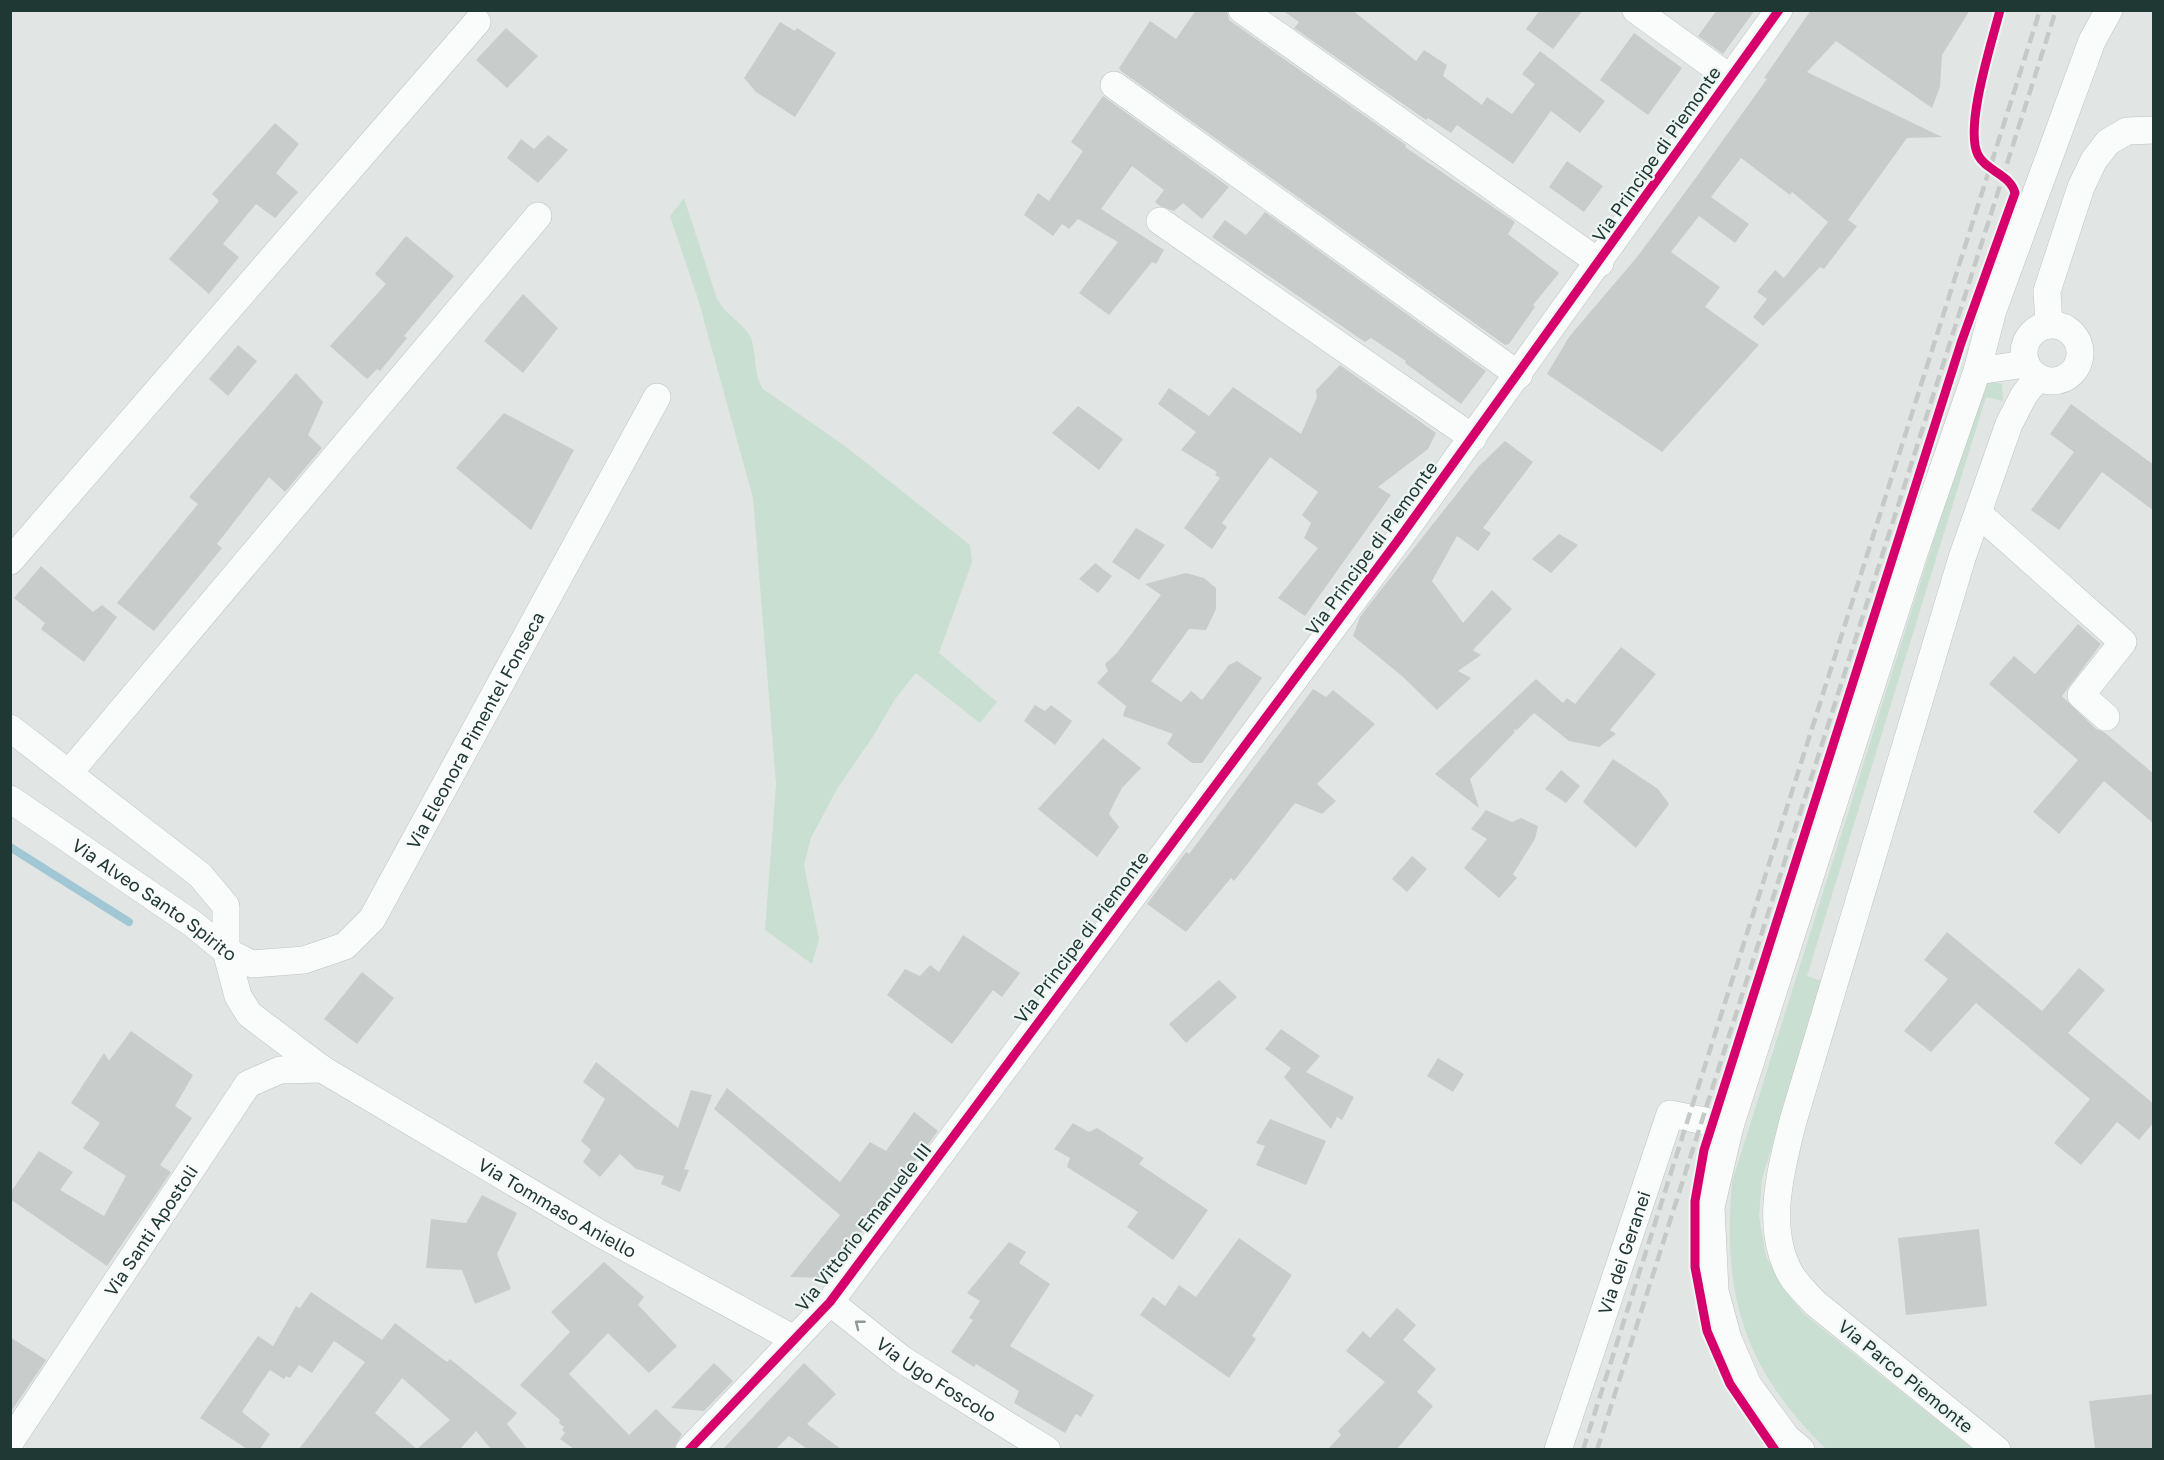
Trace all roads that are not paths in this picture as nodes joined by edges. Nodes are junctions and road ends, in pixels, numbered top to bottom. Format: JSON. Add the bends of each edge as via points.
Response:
{"nodes":[{"id":1,"x":1242,"y":10,"type":"edge"},
{"id":2,"x":1636,"y":10,"type":"edge"},
{"id":3,"x":1779,"y":10,"type":"edge"},
{"id":4,"x":2109,"y":10,"type":"edge"},
{"id":5,"x":477,"y":22,"type":"dead end"},
{"id":6,"x":1730,"y":78,"type":"junction"},
{"id":7,"x":1114,"y":85,"type":"dead end"},
{"id":8,"x":2154,"y":130,"type":"edge"},
{"id":9,"x":538,"y":216,"type":"dead end"},
{"id":10,"x":1160,"y":221,"type":"dead end"},
{"id":11,"x":1600,"y":263,"type":"junction"},
{"id":12,"x":1993,"y":310,"type":"junction"},
{"id":13,"x":2041,"y":329,"type":"junction"},
{"id":14,"x":2032,"y":370,"type":"junction"},
{"id":15,"x":1977,"y":371,"type":"junction"},
{"id":16,"x":1518,"y":375,"type":"junction"},
{"id":17,"x":657,"y":397,"type":"dead end"},
{"id":18,"x":1473,"y":438,"type":"junction"},
{"id":19,"x":1979,"y":514,"type":"junction"},
{"id":20,"x":10,"y":561,"type":"edge"},
{"id":21,"x":2106,"y":717,"type":"dead end"},
{"id":22,"x":10,"y":728,"type":"edge"},
{"id":23,"x":69,"y":773,"type":"junction"},
{"id":24,"x":10,"y":799,"type":"edge"},
{"id":25,"x":226,"y":951,"type":"junction"},
{"id":26,"x":322,"y":1069,"type":"junction"},
{"id":27,"x":982,"y":1098,"type":"joint"},
{"id":28,"x":1730,"y":1126,"type":"junction"},
{"id":29,"x":830,"y":1302,"type":"junction"},
{"id":30,"x":794,"y":1339,"type":"junction"},
{"id":31,"x":10,"y":1442,"type":"edge"},
{"id":32,"x":689,"y":1449,"type":"edge"},
{"id":33,"x":1047,"y":1449,"type":"edge"},
{"id":34,"x":1558,"y":1449,"type":"edge"},
{"id":35,"x":1801,"y":1449,"type":"edge"},
{"id":36,"x":1997,"y":1449,"type":"edge"}],
"edges":[{"from":1,"to":11,"type":"street"},
{"from":2,"to":6,"type":"street"},
{"from":3,"to":6,"type":"street","name":"Via Principe di Piemonte"},
{"from":4,"to":12,"type":"street","via":[[2092,41]]},
{"from":5,"to":20,"type":"street"},
{"from":6,"to":11,"type":"street","name":"Via Principe di Piemonte"},
{"from":7,"to":16,"type":"street"},
{"from":8,"to":13,"type":"street","via":[[2127,131],[2108,142],[2094,160],[2081,187],[2047,291]]},
{"from":9,"to":23,"type":"street"},
{"from":10,"to":18,"type":"street"},
{"from":11,"to":16,"type":"street","name":"Via Principe di Piemonte"},
{"from":12,"to":13,"type":"street"},
{"from":12,"to":15,"type":"street"},
{"from":13,"to":14,"type":"street","via":[[2025,348]]},
{"from":13,"to":14,"type":"street","via":[[2066,328],[2078,341],[2080,359],[2064,379],[2046,381]]},
{"from":14,"to":15,"type":"street"},
{"from":14,"to":19,"type":"street","name":"Via Parco Piemonte","via":[[2008,424]]},
{"from":15,"to":28,"type":"street","via":[[1913,556]]},
{"from":16,"to":18,"type":"street","name":"Via Principe di Piemonte"},
{"from":17,"to":25,"type":"street","name":"Via Eleonora Pimentel Fonseca","via":[[372,919],[345,946],[304,960],[252,964]]},
{"from":18,"to":27,"type":"street","name":"Via Principe di Piemonte"},
{"from":19,"to":21,"type":"street","via":[[2123,642],[2081,695]]},
{"from":19,"to":36,"type":"street","name":"Via Parco Piemonte","via":[[1962,558],[1796,1110],[1776,1190],[1781,1252],[1792,1276],[1815,1303]]},
{"from":22,"to":23,"type":"street"},
{"from":23,"to":25,"type":"street","via":[[200,875],[226,906]]},
{"from":24,"to":25,"type":"street","name":"Via Alveo Santo Spirito","via":[[193,924]]},
{"from":25,"to":26,"type":"street","name":"Via Alveo Santo Spirito","via":[[238,996],[249,1014]]},
{"from":26,"to":30,"type":"street","name":"Via Tommaso Aniello","via":[[599,1233]]},
{"from":26,"to":31,"type":"street","name":"Via Santi Apostoli","via":[[280,1070],[248,1084]]},
{"from":27,"to":29,"type":"street","name":"Via Vittorio Emanuele III"},
{"from":28,"to":34,"type":"street","name":"Via dei Geranei","via":[[1670,1114]]},
{"from":28,"to":35,"type":"street","via":[[1711,1207],[1715,1291],[1728,1339],[1748,1385],[1787,1438]]},
{"from":29,"to":30,"type":"street","name":"Via Vittorio Emanuele III"},
{"from":33,"to":29,"type":"street","name":"Via Ugo Foscolo","one_way":true,"via":[[903,1360]]},
{"from":30,"to":32,"type":"street","name":"Via Vittorio Emanuele III"}]}
